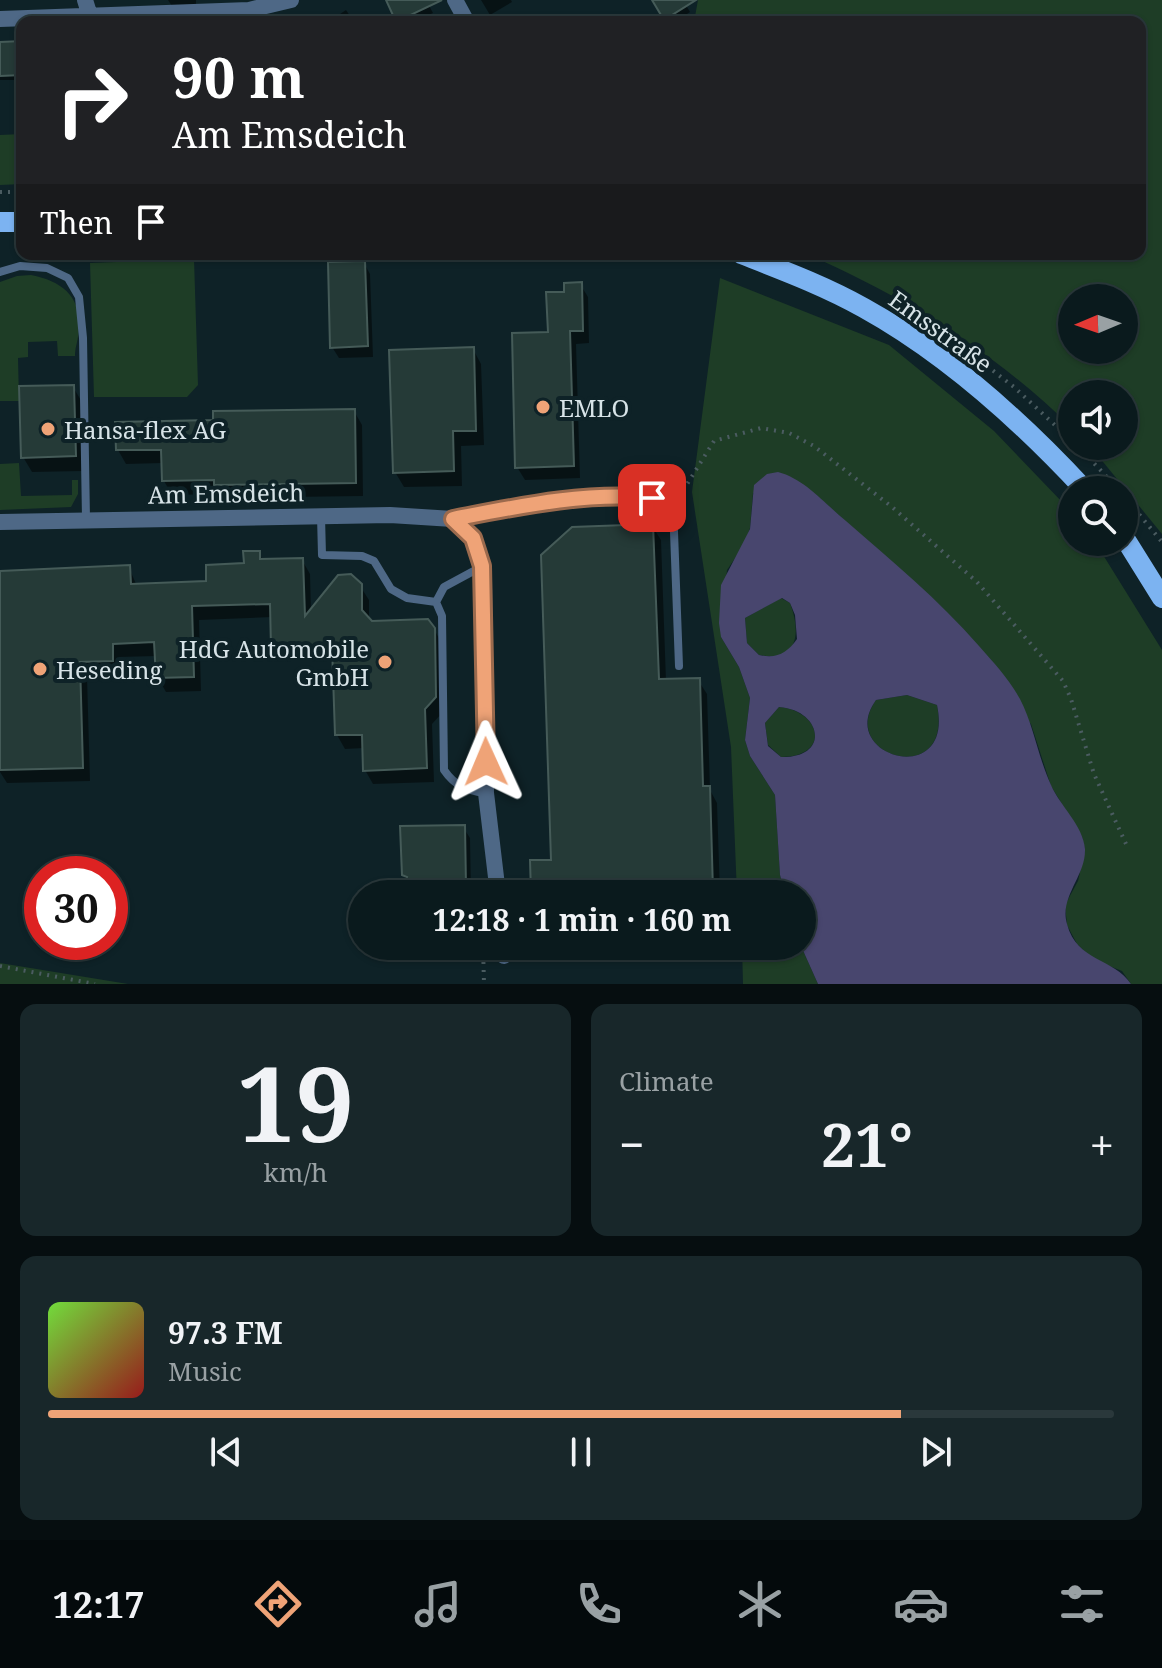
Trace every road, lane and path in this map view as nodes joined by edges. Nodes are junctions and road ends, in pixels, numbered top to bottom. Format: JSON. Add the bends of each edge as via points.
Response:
{"nodes":[{"id":1,"x":291,"y":0,"type":"edge"},
{"id":2,"x":88,"y":8,"type":"edge"},
{"id":3,"x":24,"y":16,"type":"edge"},
{"id":4,"x":756,"y":260,"type":"edge"},
{"id":5,"x":0,"y":272,"type":"edge"},
{"id":6,"x":1091,"y":460,"type":"edge"},
{"id":7,"x":1072,"y":476,"type":"edge"},
{"id":8,"x":1106,"y":476,"type":"edge"},
{"id":9,"x":673,"y":505,"type":"junction"},
{"id":10,"x":1138,"y":513,"type":"edge"},
{"id":11,"x":321,"y":516,"type":"junction"},
{"id":12,"x":86,"y":519,"type":"junction"},
{"id":13,"x":453,"y":519,"type":"junction"},
{"id":14,"x":0,"y":522,"type":"edge"},
{"id":15,"x":1162,"y":542,"type":"edge"},
{"id":16,"x":1136,"y":556,"type":"edge"},
{"id":17,"x":482,"y":566,"type":"junction"},
{"id":18,"x":1162,"y":598,"type":"edge"},
{"id":19,"x":436,"y":602,"type":"junction"},
{"id":20,"x":679,"y":666,"type":"dead end"},
{"id":21,"x":486,"y":793,"type":"junction"},
{"id":22,"x":1126,"y":844,"type":"dead end"},
{"id":23,"x":496,"y":880,"type":"edge"},
{"id":24,"x":483,"y":960,"type":"edge"},
{"id":25,"x":0,"y":966,"type":"edge"},
{"id":26,"x":95,"y":984,"type":"edge"},
{"id":27,"x":484,"y":984,"type":"edge"}],
"edges":[{"from":1,"to":2,"type":"street","via":[[249,10]]},
{"from":2,"to":3,"type":"street"},
{"from":4,"to":7,"type":"main road","name":"Emsstraße","via":[[848,300],[904,332],[1000,407]]},
{"from":5,"to":12,"type":"lane","via":[[20,266],[47,268],[68,278],[79,297]]},
{"from":6,"to":8,"type":"path"},
{"from":9,"to":13,"type":"lane","name":"Am Emsdeich","via":[[626,496],[565,498]]},
{"from":9,"to":20,"type":"lane"},
{"from":9,"to":22,"type":"path","via":[[714,441],[725,436],[761,428],[789,433],[814,446],[977,582],[1063,681],[1094,774]]},
{"from":10,"to":15,"type":"path"},
{"from":11,"to":12,"type":"street","name":"Am Emsdeich"},
{"from":11,"to":13,"type":"street","name":"Am Emsdeich"},
{"from":11,"to":19,"type":"lane","via":[[322,555],[362,556],[374,561],[391,589],[407,598]]},
{"from":12,"to":14,"type":"street","name":"Am Emsdeich"},
{"from":13,"to":17,"type":"street","via":[[473,538]]},
{"from":16,"to":18,"type":"main road"},
{"from":17,"to":19,"type":"lane","via":[[444,587]]},
{"from":17,"to":21,"type":"street"},
{"from":19,"to":21,"type":"lane","via":[[442,616],[444,770],[468,791]]},
{"from":21,"to":23,"type":"street"},
{"from":24,"to":27,"type":"path"},
{"from":25,"to":26,"type":"path"}]}
